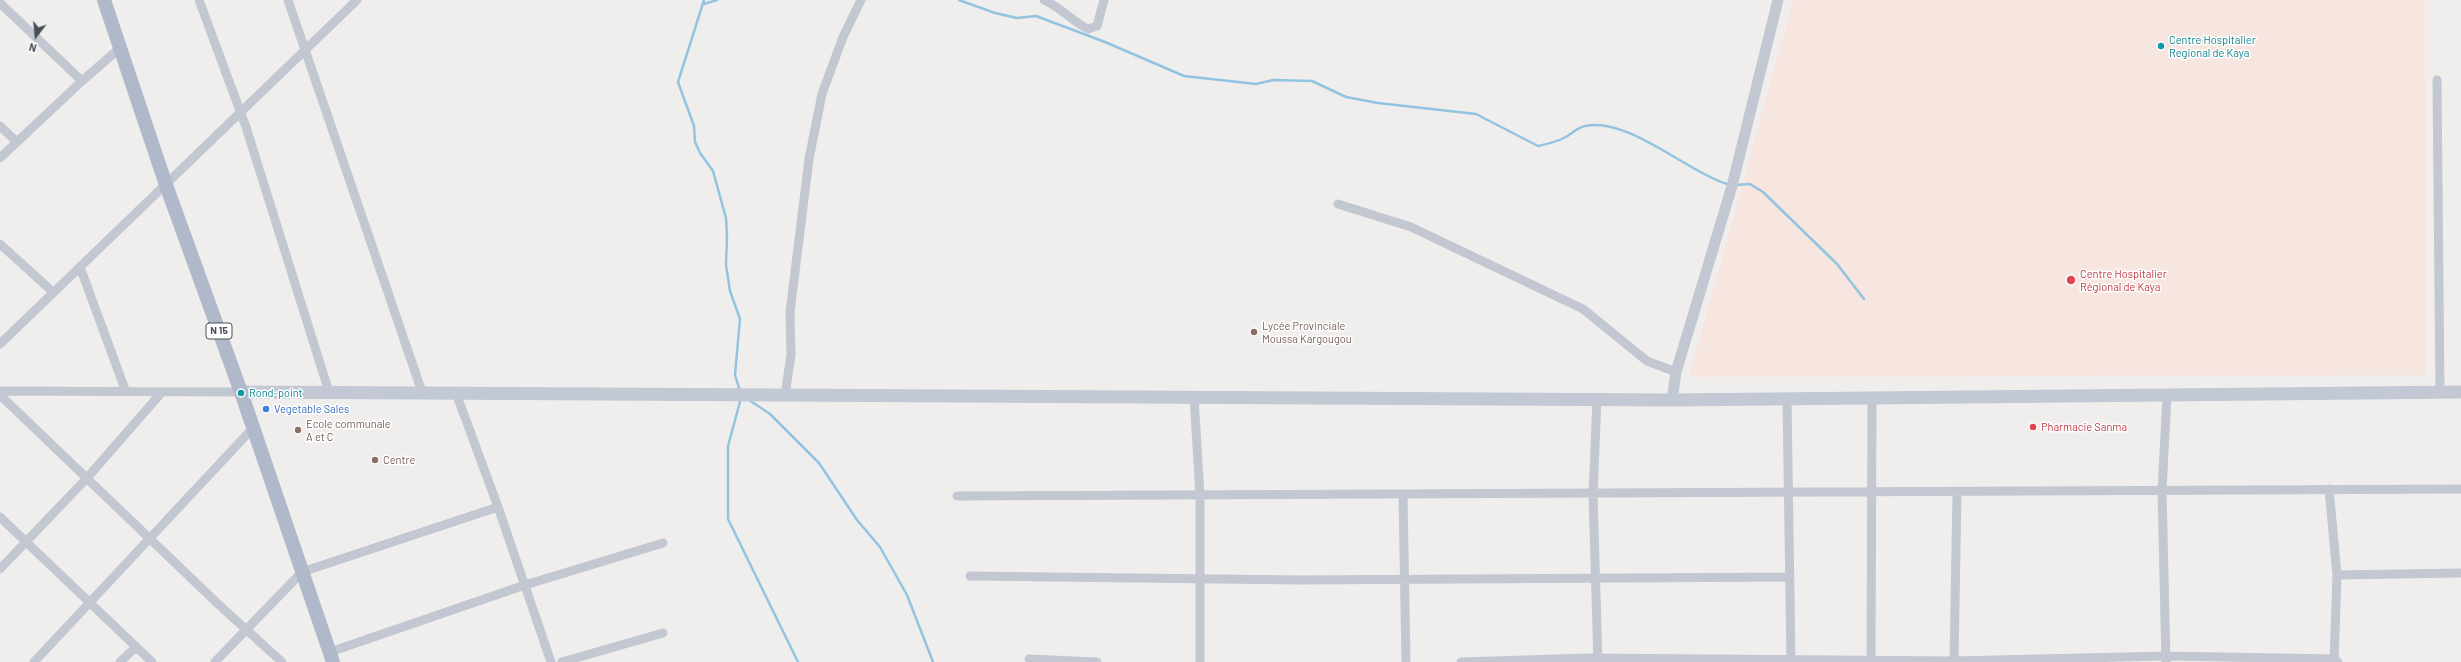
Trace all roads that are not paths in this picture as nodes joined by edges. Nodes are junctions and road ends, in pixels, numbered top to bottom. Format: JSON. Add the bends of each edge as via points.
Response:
{"nodes":[{"id":1,"x":104,"y":0,"type":"edge"},
{"id":2,"x":199,"y":0,"type":"edge"},
{"id":3,"x":288,"y":0,"type":"edge"},
{"id":4,"x":357,"y":0,"type":"edge"},
{"id":5,"x":861,"y":0,"type":"edge"},
{"id":6,"x":1044,"y":0,"type":"edge"},
{"id":7,"x":1104,"y":0,"type":"edge"},
{"id":8,"x":1778,"y":0,"type":"edge"},
{"id":9,"x":0,"y":3,"type":"edge"},
{"id":10,"x":121,"y":47,"type":"junction"},
{"id":11,"x":305,"y":50,"type":"junction"},
{"id":12,"x":2438,"y":80,"type":"dead end"},
{"id":13,"x":82,"y":81,"type":"junction"},
{"id":14,"x":241,"y":113,"type":"junction"},
{"id":15,"x":0,"y":126,"type":"edge"},
{"id":16,"x":17,"y":142,"type":"junction"},
{"id":17,"x":0,"y":158,"type":"edge"},
{"id":18,"x":166,"y":185,"type":"junction"},
{"id":19,"x":1338,"y":204,"type":"dead end"},
{"id":20,"x":0,"y":244,"type":"edge"},
{"id":21,"x":80,"y":267,"type":"junction"},
{"id":22,"x":53,"y":292,"type":"junction"},
{"id":23,"x":0,"y":344,"type":"edge"},
{"id":24,"x":1676,"y":372,"type":"junction"},
{"id":25,"x":0,"y":391,"type":"edge"},
{"id":26,"x":126,"y":392,"type":"junction"},
{"id":27,"x":162,"y":392,"type":"junction"},
{"id":28,"x":241,"y":392,"type":"junction"},
{"id":29,"x":329,"y":392,"type":"junction"},
{"id":30,"x":422,"y":392,"type":"junction"},
{"id":31,"x":2461,"y":392,"type":"edge"},
{"id":32,"x":456,"y":393,"type":"junction"},
{"id":33,"x":2440,"y":393,"type":"junction"},
{"id":34,"x":785,"y":394,"type":"junction"},
{"id":35,"x":0,"y":395,"type":"edge"},
{"id":36,"x":2167,"y":396,"type":"junction"},
{"id":37,"x":1194,"y":397,"type":"junction"},
{"id":38,"x":1872,"y":398,"type":"junction"},
{"id":39,"x":1787,"y":399,"type":"junction"},
{"id":40,"x":1597,"y":400,"type":"junction"},
{"id":41,"x":1672,"y":400,"type":"junction"},
{"id":42,"x":253,"y":428,"type":"junction"},
{"id":43,"x":87,"y":478,"type":"junction"},
{"id":44,"x":2329,"y":489,"type":"junction"},
{"id":45,"x":2461,"y":489,"type":"edge"},
{"id":46,"x":2162,"y":490,"type":"junction"},
{"id":47,"x":1957,"y":492,"type":"junction"},
{"id":48,"x":1788,"y":493,"type":"junction"},
{"id":49,"x":1871,"y":493,"type":"junction"},
{"id":50,"x":1593,"y":494,"type":"junction"},
{"id":51,"x":1403,"y":495,"type":"junction"},
{"id":52,"x":957,"y":496,"type":"dead end"},
{"id":53,"x":1200,"y":496,"type":"junction"},
{"id":54,"x":498,"y":507,"type":"junction"},
{"id":55,"x":0,"y":517,"type":"edge"},
{"id":56,"x":149,"y":538,"type":"junction"},
{"id":57,"x":27,"y":543,"type":"junction"},
{"id":58,"x":663,"y":543,"type":"dead end"},
{"id":59,"x":0,"y":569,"type":"edge"},
{"id":60,"x":302,"y":572,"type":"junction"},
{"id":61,"x":2461,"y":573,"type":"edge"},
{"id":62,"x":2337,"y":575,"type":"junction"},
{"id":63,"x":970,"y":576,"type":"dead end"},
{"id":64,"x":1790,"y":576,"type":"junction"},
{"id":65,"x":1596,"y":578,"type":"junction"},
{"id":66,"x":1200,"y":579,"type":"junction"},
{"id":67,"x":1405,"y":579,"type":"junction"},
{"id":68,"x":525,"y":585,"type":"junction"},
{"id":69,"x":89,"y":602,"type":"junction"},
{"id":70,"x":246,"y":630,"type":"junction"},
{"id":71,"x":663,"y":633,"type":"dead end"},
{"id":72,"x":136,"y":646,"type":"junction"},
{"id":73,"x":331,"y":657,"type":"edge"},
{"id":74,"x":1029,"y":659,"type":"dead end"},
{"id":75,"x":2166,"y":659,"type":"edge"},
{"id":76,"x":1598,"y":660,"type":"edge"},
{"id":77,"x":1792,"y":661,"type":"edge"},
{"id":78,"x":1954,"y":661,"type":"edge"},
{"id":79,"x":2335,"y":661,"type":"edge"},
{"id":80,"x":34,"y":662,"type":"edge"},
{"id":81,"x":120,"y":662,"type":"edge"},
{"id":82,"x":152,"y":662,"type":"edge"},
{"id":83,"x":215,"y":662,"type":"edge"},
{"id":84,"x":282,"y":662,"type":"edge"},
{"id":85,"x":551,"y":662,"type":"edge"},
{"id":86,"x":562,"y":662,"type":"edge"},
{"id":87,"x":1098,"y":662,"type":"edge"},
{"id":88,"x":1200,"y":662,"type":"edge"},
{"id":89,"x":1406,"y":662,"type":"edge"},
{"id":90,"x":1461,"y":662,"type":"edge"},
{"id":91,"x":1870,"y":662,"type":"edge"}],
"edges":[{"from":1,"to":10,"type":"main road","number":"N 15"},
{"from":2,"to":14,"type":"street"},
{"from":3,"to":11,"type":"street"},
{"from":4,"to":11,"type":"street"},
{"from":5,"to":34,"type":"street","via":[[843,37],[822,94],[812,144],[790,312],[791,355]]},
{"from":6,"to":7,"type":"street","via":[[1088,30],[1097,26]]},
{"from":8,"to":24,"type":"street","via":[[1732,186]]},
{"from":9,"to":13,"type":"street"},
{"from":10,"to":13,"type":"street"},
{"from":10,"to":18,"type":"main road","number":"N 15"},
{"from":11,"to":14,"type":"street"},
{"from":11,"to":30,"type":"street"},
{"from":12,"to":33,"type":"street"},
{"from":13,"to":16,"type":"street"},
{"from":14,"to":18,"type":"street"},
{"from":14,"to":29,"type":"street"},
{"from":15,"to":16,"type":"street"},
{"from":16,"to":17,"type":"street"},
{"from":18,"to":21,"type":"street"},
{"from":18,"to":28,"type":"main road","number":"N 15"},
{"from":19,"to":24,"type":"street","via":[[1411,227],[1583,309],[1647,361]]},
{"from":20,"to":22,"type":"street"},
{"from":21,"to":22,"type":"street"},
{"from":21,"to":26,"type":"street"},
{"from":22,"to":23,"type":"street"},
{"from":24,"to":41,"type":"street"},
{"from":25,"to":26,"type":"street"},
{"from":26,"to":27,"type":"street"},
{"from":27,"to":28,"type":"street"},
{"from":27,"to":43,"type":"street"},
{"from":28,"to":29,"type":"main road"},
{"from":28,"to":42,"type":"main road","number":"N 15"},
{"from":29,"to":30,"type":"main road"},
{"from":30,"to":32,"type":"main road"},
{"from":31,"to":33,"type":"main road"},
{"from":32,"to":34,"type":"main road"},
{"from":32,"to":54,"type":"street"},
{"from":33,"to":36,"type":"main road"},
{"from":34,"to":37,"type":"main road"},
{"from":35,"to":43,"type":"street"},
{"from":36,"to":38,"type":"main road"},
{"from":36,"to":46,"type":"street"},
{"from":37,"to":40,"type":"main road"},
{"from":37,"to":53,"type":"street"},
{"from":38,"to":39,"type":"main road"},
{"from":38,"to":49,"type":"street"},
{"from":39,"to":41,"type":"main road"},
{"from":39,"to":48,"type":"street"},
{"from":40,"to":41,"type":"main road"},
{"from":40,"to":50,"type":"street"},
{"from":42,"to":56,"type":"street"},
{"from":42,"to":60,"type":"main road","number":"N 15"},
{"from":43,"to":56,"type":"street"},
{"from":43,"to":57,"type":"street"},
{"from":44,"to":45,"type":"street"},
{"from":44,"to":46,"type":"street"},
{"from":44,"to":62,"type":"street"},
{"from":46,"to":47,"type":"street"},
{"from":46,"to":75,"type":"street"},
{"from":47,"to":49,"type":"street"},
{"from":47,"to":78,"type":"street"},
{"from":48,"to":49,"type":"street"},
{"from":48,"to":50,"type":"street"},
{"from":48,"to":64,"type":"street"},
{"from":49,"to":91,"type":"street"},
{"from":50,"to":51,"type":"street"},
{"from":50,"to":65,"type":"street"},
{"from":51,"to":53,"type":"street"},
{"from":51,"to":67,"type":"street"},
{"from":52,"to":53,"type":"street"},
{"from":53,"to":66,"type":"street"},
{"from":54,"to":60,"type":"street"},
{"from":54,"to":68,"type":"street"},
{"from":55,"to":57,"type":"street"},
{"from":56,"to":69,"type":"street"},
{"from":56,"to":70,"type":"street"},
{"from":57,"to":59,"type":"street"},
{"from":57,"to":69,"type":"street"},
{"from":58,"to":68,"type":"street"},
{"from":60,"to":70,"type":"street"},
{"from":60,"to":73,"type":"main road","number":"N 15"},
{"from":61,"to":62,"type":"street"},
{"from":62,"to":79,"type":"street"},
{"from":63,"to":66,"type":"street"},
{"from":64,"to":65,"type":"street"},
{"from":64,"to":77,"type":"street"},
{"from":65,"to":67,"type":"street"},
{"from":65,"to":76,"type":"street"},
{"from":66,"to":67,"type":"street"},
{"from":66,"to":88,"type":"street"},
{"from":67,"to":89,"type":"street"},
{"from":68,"to":73,"type":"street"},
{"from":68,"to":85,"type":"street"},
{"from":69,"to":72,"type":"street"},
{"from":69,"to":80,"type":"street"},
{"from":70,"to":83,"type":"street"},
{"from":70,"to":84,"type":"street"},
{"from":71,"to":86,"type":"street"},
{"from":72,"to":81,"type":"street"},
{"from":72,"to":82,"type":"street"},
{"from":74,"to":87,"type":"street"},
{"from":75,"to":78,"type":"street"},
{"from":75,"to":79,"type":"street"},
{"from":76,"to":77,"type":"street"},
{"from":76,"to":90,"type":"street"},
{"from":77,"to":91,"type":"street"},
{"from":78,"to":91,"type":"street"}]}
